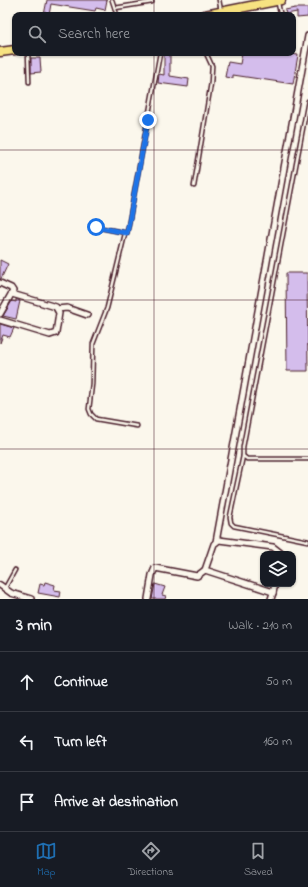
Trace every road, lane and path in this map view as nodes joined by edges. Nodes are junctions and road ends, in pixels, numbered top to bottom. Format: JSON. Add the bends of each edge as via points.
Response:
{"nodes":[{"id":1,"x":112,"y":0,"type":"edge"},
{"id":2,"x":219,"y":0,"type":"edge"},
{"id":3,"x":280,"y":0,"type":"edge"},
{"id":4,"x":152,"y":2,"type":"dead end"},
{"id":5,"x":254,"y":2,"type":"edge"},
{"id":6,"x":114,"y":8,"type":"junction"},
{"id":7,"x":220,"y":9,"type":"junction"},
{"id":8,"x":116,"y":12,"type":"edge"},
{"id":9,"x":212,"y":12,"type":"edge"},
{"id":10,"x":280,"y":12,"type":"edge"},
{"id":11,"x":308,"y":36,"type":"edge"},
{"id":12,"x":12,"y":50,"type":"edge"},
{"id":13,"x":0,"y":52,"type":"edge"},
{"id":14,"x":28,"y":56,"type":"edge"},
{"id":15,"x":159,"y":56,"type":"edge"},
{"id":16,"x":207,"y":56,"type":"edge"},
{"id":17,"x":29,"y":82,"type":"dead end"},
{"id":18,"x":308,"y":101,"type":"edge"},
{"id":19,"x":308,"y":104,"type":"edge"},
{"id":20,"x":194,"y":186,"type":"dead end"},
{"id":21,"x":96,"y":227,"type":"dead end"},
{"id":22,"x":125,"y":234,"type":"junction"},
{"id":23,"x":0,"y":283,"type":"edge"},
{"id":24,"x":12,"y":294,"type":"junction"},
{"id":25,"x":57,"y":309,"type":"junction"},
{"id":26,"x":0,"y":314,"type":"edge"},
{"id":27,"x":87,"y":314,"type":"dead end"},
{"id":28,"x":0,"y":320,"type":"edge"},
{"id":29,"x":137,"y":426,"type":"dead end"},
{"id":30,"x":243,"y":456,"type":"junction"},
{"id":31,"x":308,"y":459,"type":"edge"},
{"id":32,"x":308,"y":541,"type":"edge"},
{"id":33,"x":216,"y":542,"type":"junction"},
{"id":34,"x":279,"y":551,"type":"edge"},
{"id":35,"x":15,"y":570,"type":"dead end"},
{"id":36,"x":205,"y":570,"type":"junction"},
{"id":37,"x":2,"y":587,"type":"edge"},
{"id":38,"x":274,"y":587,"type":"edge"},
{"id":39,"x":273,"y":593,"type":"junction"},
{"id":40,"x":31,"y":599,"type":"edge"},
{"id":41,"x":148,"y":599,"type":"edge"},
{"id":42,"x":271,"y":599,"type":"edge"}],
"edges":[{"from":1,"to":6,"type":"lane"},
{"from":2,"to":7,"type":"lane"},
{"from":3,"to":5,"type":"main road"},
{"from":3,"to":10,"type":"lane"},
{"from":4,"to":6,"type":"lane"},
{"from":5,"to":7,"type":"main road"},
{"from":6,"to":8,"type":"lane"},
{"from":7,"to":9,"type":"main road"},
{"from":11,"to":33,"type":"street"},
{"from":12,"to":13,"type":"main road"},
{"from":14,"to":17,"type":"lane"},
{"from":15,"to":22,"type":"lane","via":[[137,184]]},
{"from":16,"to":20,"type":"lane","via":[[212,66],[211,83]]},
{"from":18,"to":19,"type":"lane"},
{"from":19,"to":30,"type":"lane"},
{"from":21,"to":22,"type":"lane"},
{"from":22,"to":29,"type":"lane","via":[[107,308],[93,344],[90,409],[96,419]]},
{"from":23,"to":24,"type":"street","via":[[11,288]]},
{"from":24,"to":25,"type":"street"},
{"from":24,"to":26,"type":"street"},
{"from":25,"to":27,"type":"street","via":[[67,308]]},
{"from":25,"to":28,"type":"street","via":[[59,313],[56,333],[52,336]]},
{"from":30,"to":31,"type":"lane","via":[[247,459]]},
{"from":30,"to":32,"type":"lane","via":[[230,517],[234,526]]},
{"from":33,"to":34,"type":"street","via":[[228,540],[274,547]]},
{"from":33,"to":36,"type":"street"},
{"from":35,"to":37,"type":"lane"},
{"from":36,"to":39,"type":"street"},
{"from":36,"to":41,"type":"street","via":[[197,576],[155,568]]},
{"from":37,"to":40,"type":"street","via":[[11,593]]},
{"from":38,"to":39,"type":"street"},
{"from":39,"to":42,"type":"street"}]}
